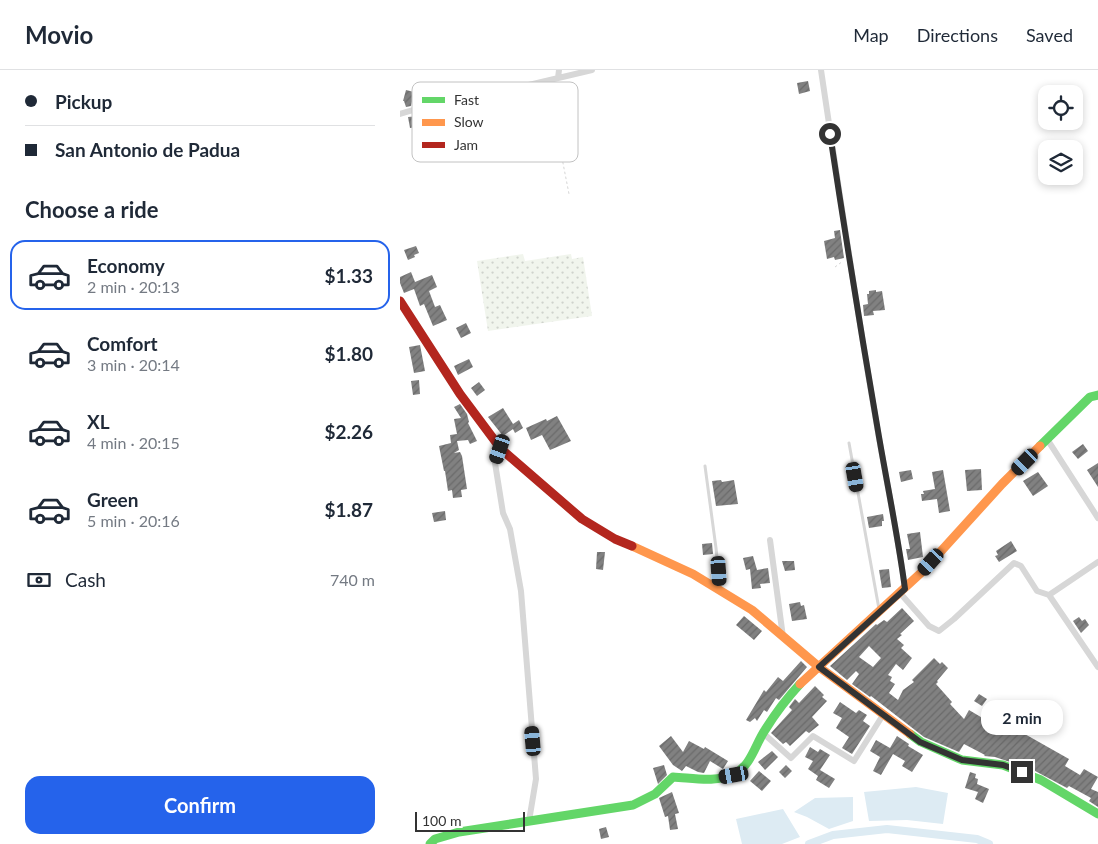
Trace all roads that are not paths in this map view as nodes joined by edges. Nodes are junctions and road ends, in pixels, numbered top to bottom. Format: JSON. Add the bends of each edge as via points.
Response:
{"nodes":[{"id":1,"x":559,"y":70,"type":"edge"},
{"id":2,"x":592,"y":70,"type":"edge"},
{"id":3,"x":821,"y":70,"type":"edge"},
{"id":4,"x":558,"y":78,"type":"junction"},
{"id":5,"x":541,"y":82,"type":"edge"},
{"id":6,"x":412,"y":110,"type":"edge"},
{"id":7,"x":400,"y":114,"type":"edge"},
{"id":8,"x":400,"y":302,"type":"edge"},
{"id":9,"x":1098,"y":395,"type":"edge"},
{"id":10,"x":1047,"y":439,"type":"junction"},
{"id":11,"x":849,"y":443,"type":"dead end"},
{"id":12,"x":500,"y":449,"type":"junction"},
{"id":13,"x":705,"y":466,"type":"dead end"},
{"id":14,"x":1098,"y":518,"type":"edge"},
{"id":15,"x":770,"y":540,"type":"dead end"},
{"id":16,"x":1098,"y":562,"type":"edge"},
{"id":17,"x":720,"y":591,"type":"junction"},
{"id":18,"x":902,"y":591,"type":"junction"},
{"id":19,"x":1049,"y":595,"type":"junction"},
{"id":20,"x":881,"y":611,"type":"junction"},
{"id":21,"x":783,"y":636,"type":"junction"},
{"id":22,"x":819,"y":667,"type":"junction"},
{"id":23,"x":1098,"y":667,"type":"edge"},
{"id":24,"x":883,"y":715,"type":"junction"},
{"id":25,"x":763,"y":733,"type":"junction"},
{"id":26,"x":1098,"y":814,"type":"edge"},
{"id":27,"x":529,"y":821,"type":"junction"},
{"id":28,"x":430,"y":844,"type":"edge"}],
"edges":[{"from":1,"to":4,"type":"street"},
{"from":2,"to":4,"type":"street"},
{"from":3,"to":18,"type":"street","via":[[848,258],[899,547]]},
{"from":4,"to":5,"type":"street"},
{"from":6,"to":7,"type":"street"},
{"from":8,"to":12,"type":"street"},
{"from":9,"to":10,"type":"street","via":[[1090,397]]},
{"from":10,"to":14,"type":"street"},
{"from":10,"to":18,"type":"street"},
{"from":11,"to":20,"type":"lane","via":[[877,606]]},
{"from":12,"to":17,"type":"street","via":[[582,519],[615,539],[693,574]]},
{"from":12,"to":27,"type":"street","via":[[495,463],[521,591],[536,779]]},
{"from":13,"to":17,"type":"lane"},
{"from":15,"to":21,"type":"street"},
{"from":16,"to":19,"type":"street"},
{"from":17,"to":21,"type":"street","via":[[752,610]]},
{"from":18,"to":19,"type":"street","via":[[930,626],[939,631],[1014,563],[1021,566],[1038,591]]},
{"from":18,"to":20,"type":"street"},
{"from":19,"to":23,"type":"street"},
{"from":20,"to":22,"type":"street"},
{"from":21,"to":22,"type":"street"},
{"from":22,"to":24,"type":"street"},
{"from":22,"to":25,"type":"street","via":[[784,702]]},
{"from":24,"to":25,"type":"street","via":[[854,761],[814,736],[791,758]]},
{"from":24,"to":26,"type":"street","via":[[920,742],[962,760],[1003,765],[1041,780]]},
{"from":25,"to":27,"type":"street","via":[[745,766],[734,775],[709,779],[673,777],[647,800],[633,805]]},
{"from":27,"to":28,"type":"street","via":[[459,832],[435,839]]}]}
